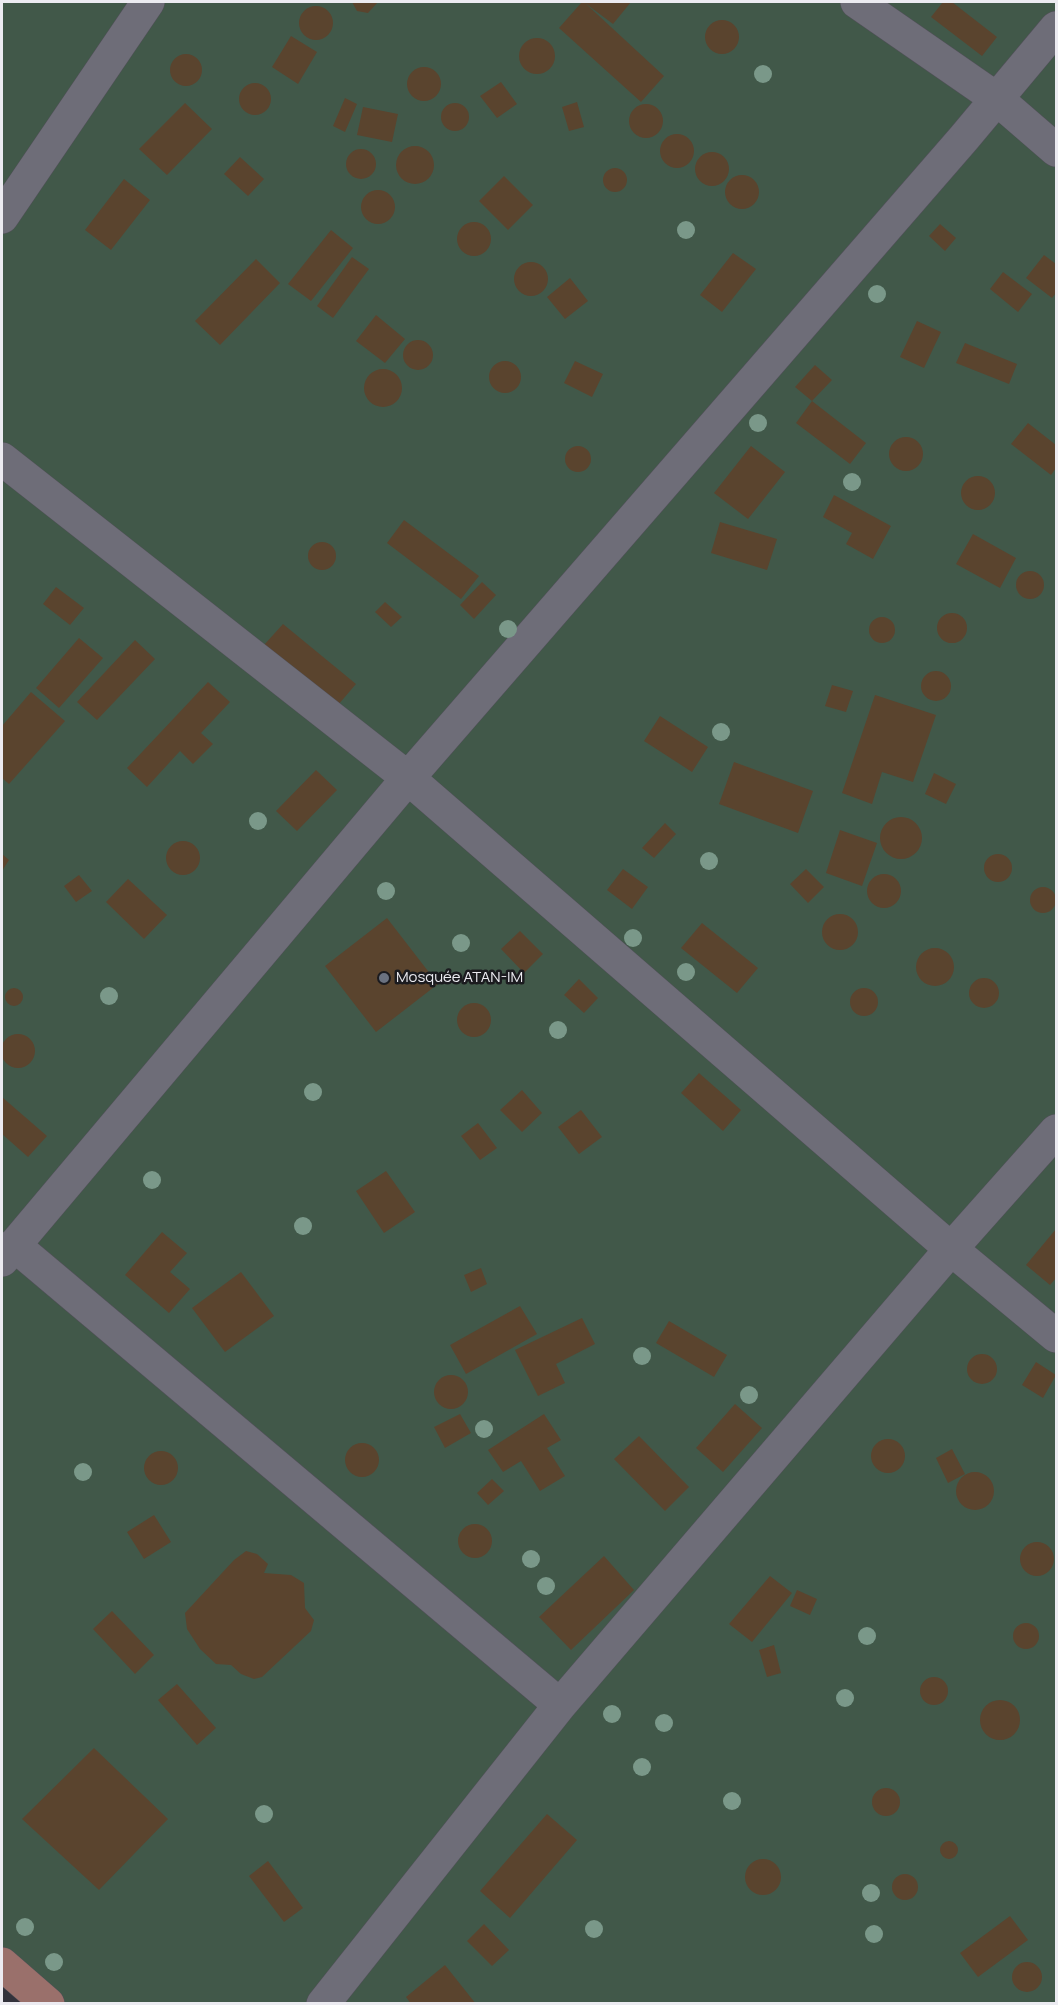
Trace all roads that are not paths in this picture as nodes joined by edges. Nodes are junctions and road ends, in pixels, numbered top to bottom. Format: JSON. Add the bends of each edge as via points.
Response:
{"nodes":[{"id":1,"x":148,"y":2,"type":"edge"},
{"id":2,"x":857,"y":2,"type":"edge"},
{"id":3,"x":1056,"y":28,"type":"edge"},
{"id":4,"x":997,"y":99,"type":"junction"},
{"id":5,"x":1056,"y":150,"type":"edge"},
{"id":6,"x":2,"y":217,"type":"edge"},
{"id":7,"x":2,"y":459,"type":"edge"},
{"id":8,"x":408,"y":778,"type":"junction"},
{"id":9,"x":1056,"y":1131,"type":"edge"},
{"id":10,"x":951,"y":1249,"type":"junction"},
{"id":11,"x":8,"y":1252,"type":"edge"},
{"id":12,"x":1056,"y":1336,"type":"edge"},
{"id":13,"x":560,"y":1705,"type":"junction"},
{"id":14,"x":2,"y":1964,"type":"edge"},
{"id":15,"x":48,"y":2004,"type":"edge"},
{"id":16,"x":323,"y":2004,"type":"edge"}],
"edges":[{"from":1,"to":6,"type":"street"},
{"from":2,"to":4,"type":"street"},
{"from":3,"to":4,"type":"street"},
{"from":4,"to":5,"type":"street"},
{"from":4,"to":8,"type":"street"},
{"from":7,"to":8,"type":"street"},
{"from":8,"to":10,"type":"street"},
{"from":8,"to":11,"type":"street"},
{"from":9,"to":10,"type":"street"},
{"from":10,"to":12,"type":"street"},
{"from":10,"to":13,"type":"street"},
{"from":11,"to":13,"type":"street"},
{"from":13,"to":16,"type":"street"},
{"from":14,"to":15,"type":"main road"}]}
